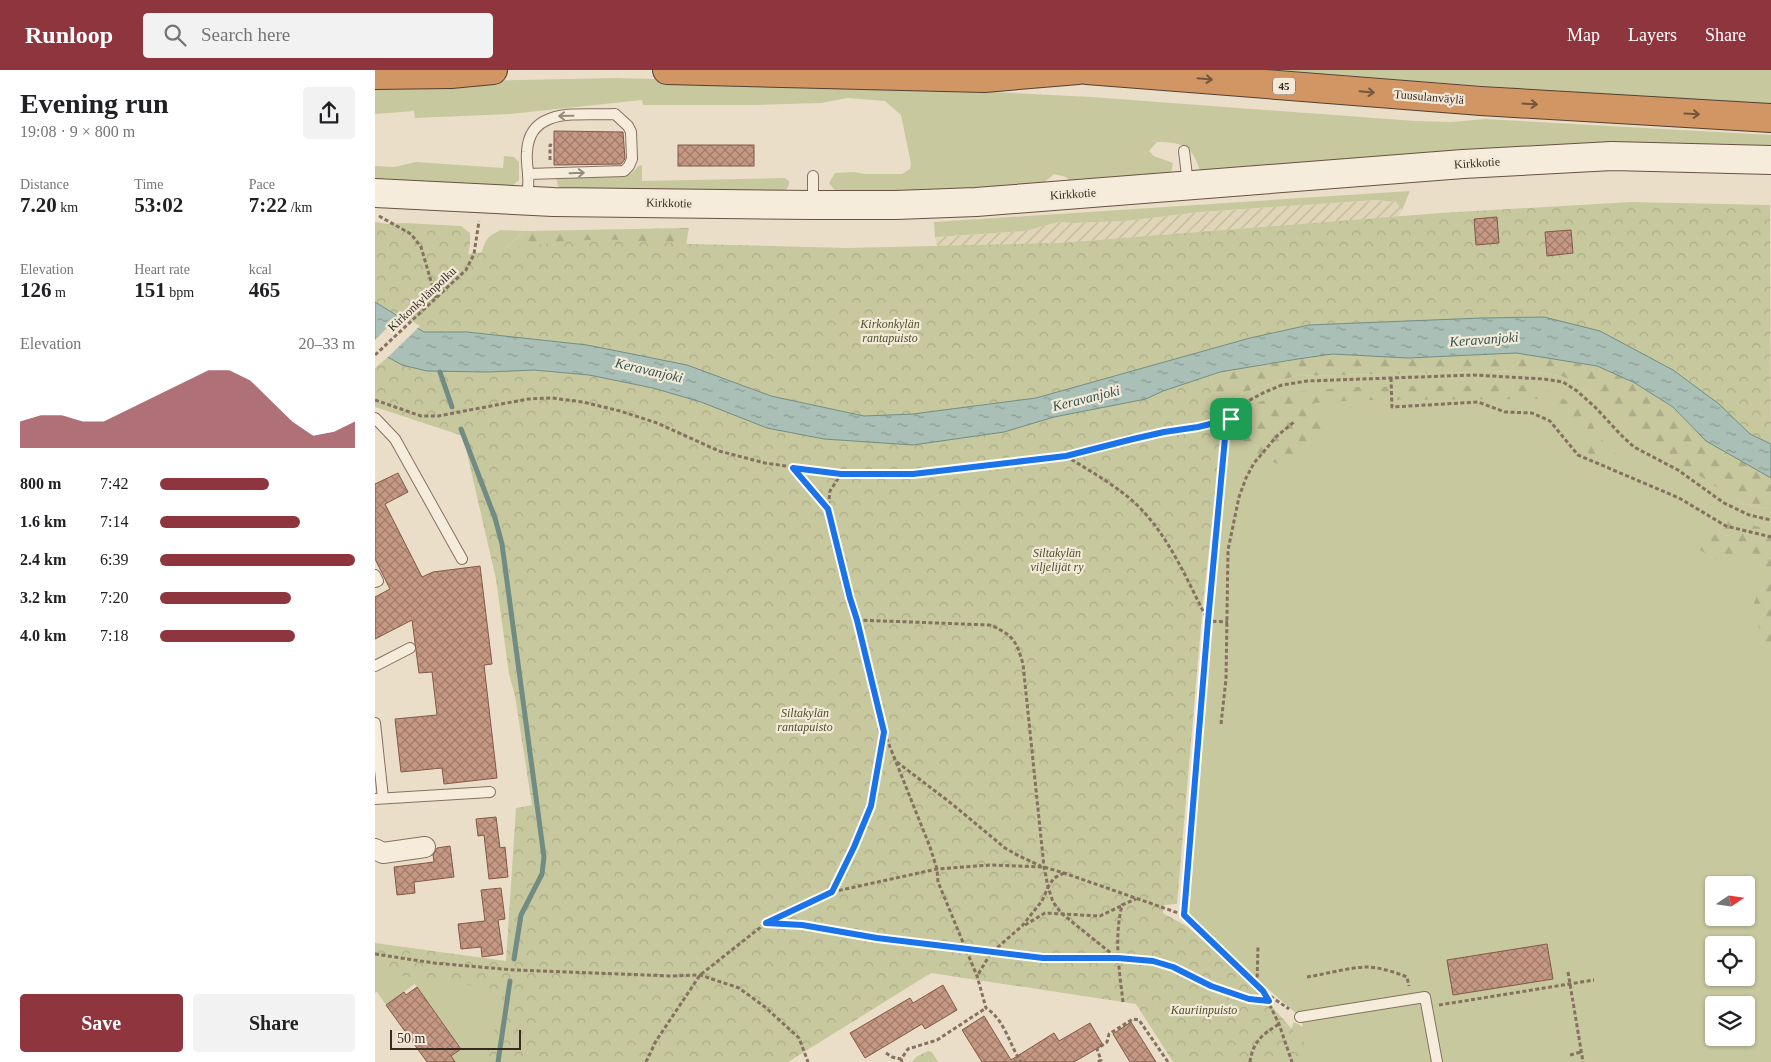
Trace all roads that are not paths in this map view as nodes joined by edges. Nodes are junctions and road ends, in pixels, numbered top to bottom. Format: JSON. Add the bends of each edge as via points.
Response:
{"nodes":[{"id":1,"x":493,"y":70,"type":"edge"},
{"id":2,"x":667,"y":70,"type":"edge"},
{"id":3,"x":1078,"y":70,"type":"edge"},
{"id":4,"x":1087,"y":70,"type":"edge"},
{"id":5,"x":375,"y":74,"type":"edge"},
{"id":6,"x":1771,"y":118,"type":"edge"},
{"id":7,"x":1184,"y":151,"type":"dead end"},
{"id":8,"x":1771,"y":160,"type":"edge"},
{"id":9,"x":528,"y":174,"type":"junction"},
{"id":10,"x":813,"y":176,"type":"dead end"},
{"id":11,"x":1189,"y":185,"type":"junction"},
{"id":12,"x":527,"y":202,"type":"junction"},
{"id":13,"x":377,"y":205,"type":"edge"},
{"id":14,"x":813,"y":205,"type":"junction"},
{"id":15,"x":375,"y":418,"type":"edge"},
{"id":16,"x":462,"y":560,"type":"dead end"},
{"id":17,"x":375,"y":575,"type":"edge"},
{"id":18,"x":375,"y":582,"type":"edge"},
{"id":19,"x":410,"y":648,"type":"dead end"},
{"id":20,"x":375,"y":666,"type":"edge"},
{"id":21,"x":375,"y":723,"type":"edge"},
{"id":22,"x":490,"y":792,"type":"dead end"},
{"id":23,"x":379,"y":798,"type":"edge"},
{"id":24,"x":425,"y":847,"type":"dead end"},
{"id":25,"x":375,"y":849,"type":"edge"},
{"id":26,"x":1300,"y":1017,"type":"road end"},
{"id":27,"x":1437,"y":1062,"type":"edge"}],
"edges":[{"from":1,"to":5,"type":"highway","via":[[451,74]]},
{"from":2,"to":3,"type":"highway","via":[[983,78]]},
{"from":4,"to":6,"type":"highway","name":"Tuusulanväylä","number":"45","one_way":true,"via":[[1481,102]]},
{"from":7,"to":11,"type":"lane"},
{"from":8,"to":11,"type":"street","name":"Kirkkotie","via":[[1612,156]]},
{"from":9,"to":9,"type":"lane","one_way":true,"via":[[624,171],[632,159],[631,132],[615,114],[555,116],[533,129],[527,151]]},
{"from":9,"to":12,"type":"lane"},
{"from":10,"to":14,"type":"lane"},
{"from":11,"to":14,"type":"street","name":"Kirkkotie","via":[[976,202]]},
{"from":12,"to":13,"type":"street","name":"Kirkkotie"},
{"from":12,"to":14,"type":"street","name":"Kirkkotie"},
{"from":15,"to":16,"type":"lane","via":[[395,439]]},
{"from":17,"to":18,"type":"lane","via":[[378,581]]},
{"from":19,"to":20,"type":"lane"},
{"from":21,"to":23,"type":"lane"},
{"from":22,"to":23,"type":"lane"},
{"from":24,"to":25,"type":"street","via":[[383,852]]},
{"from":26,"to":27,"type":"lane","via":[[1425,998]]}]}
